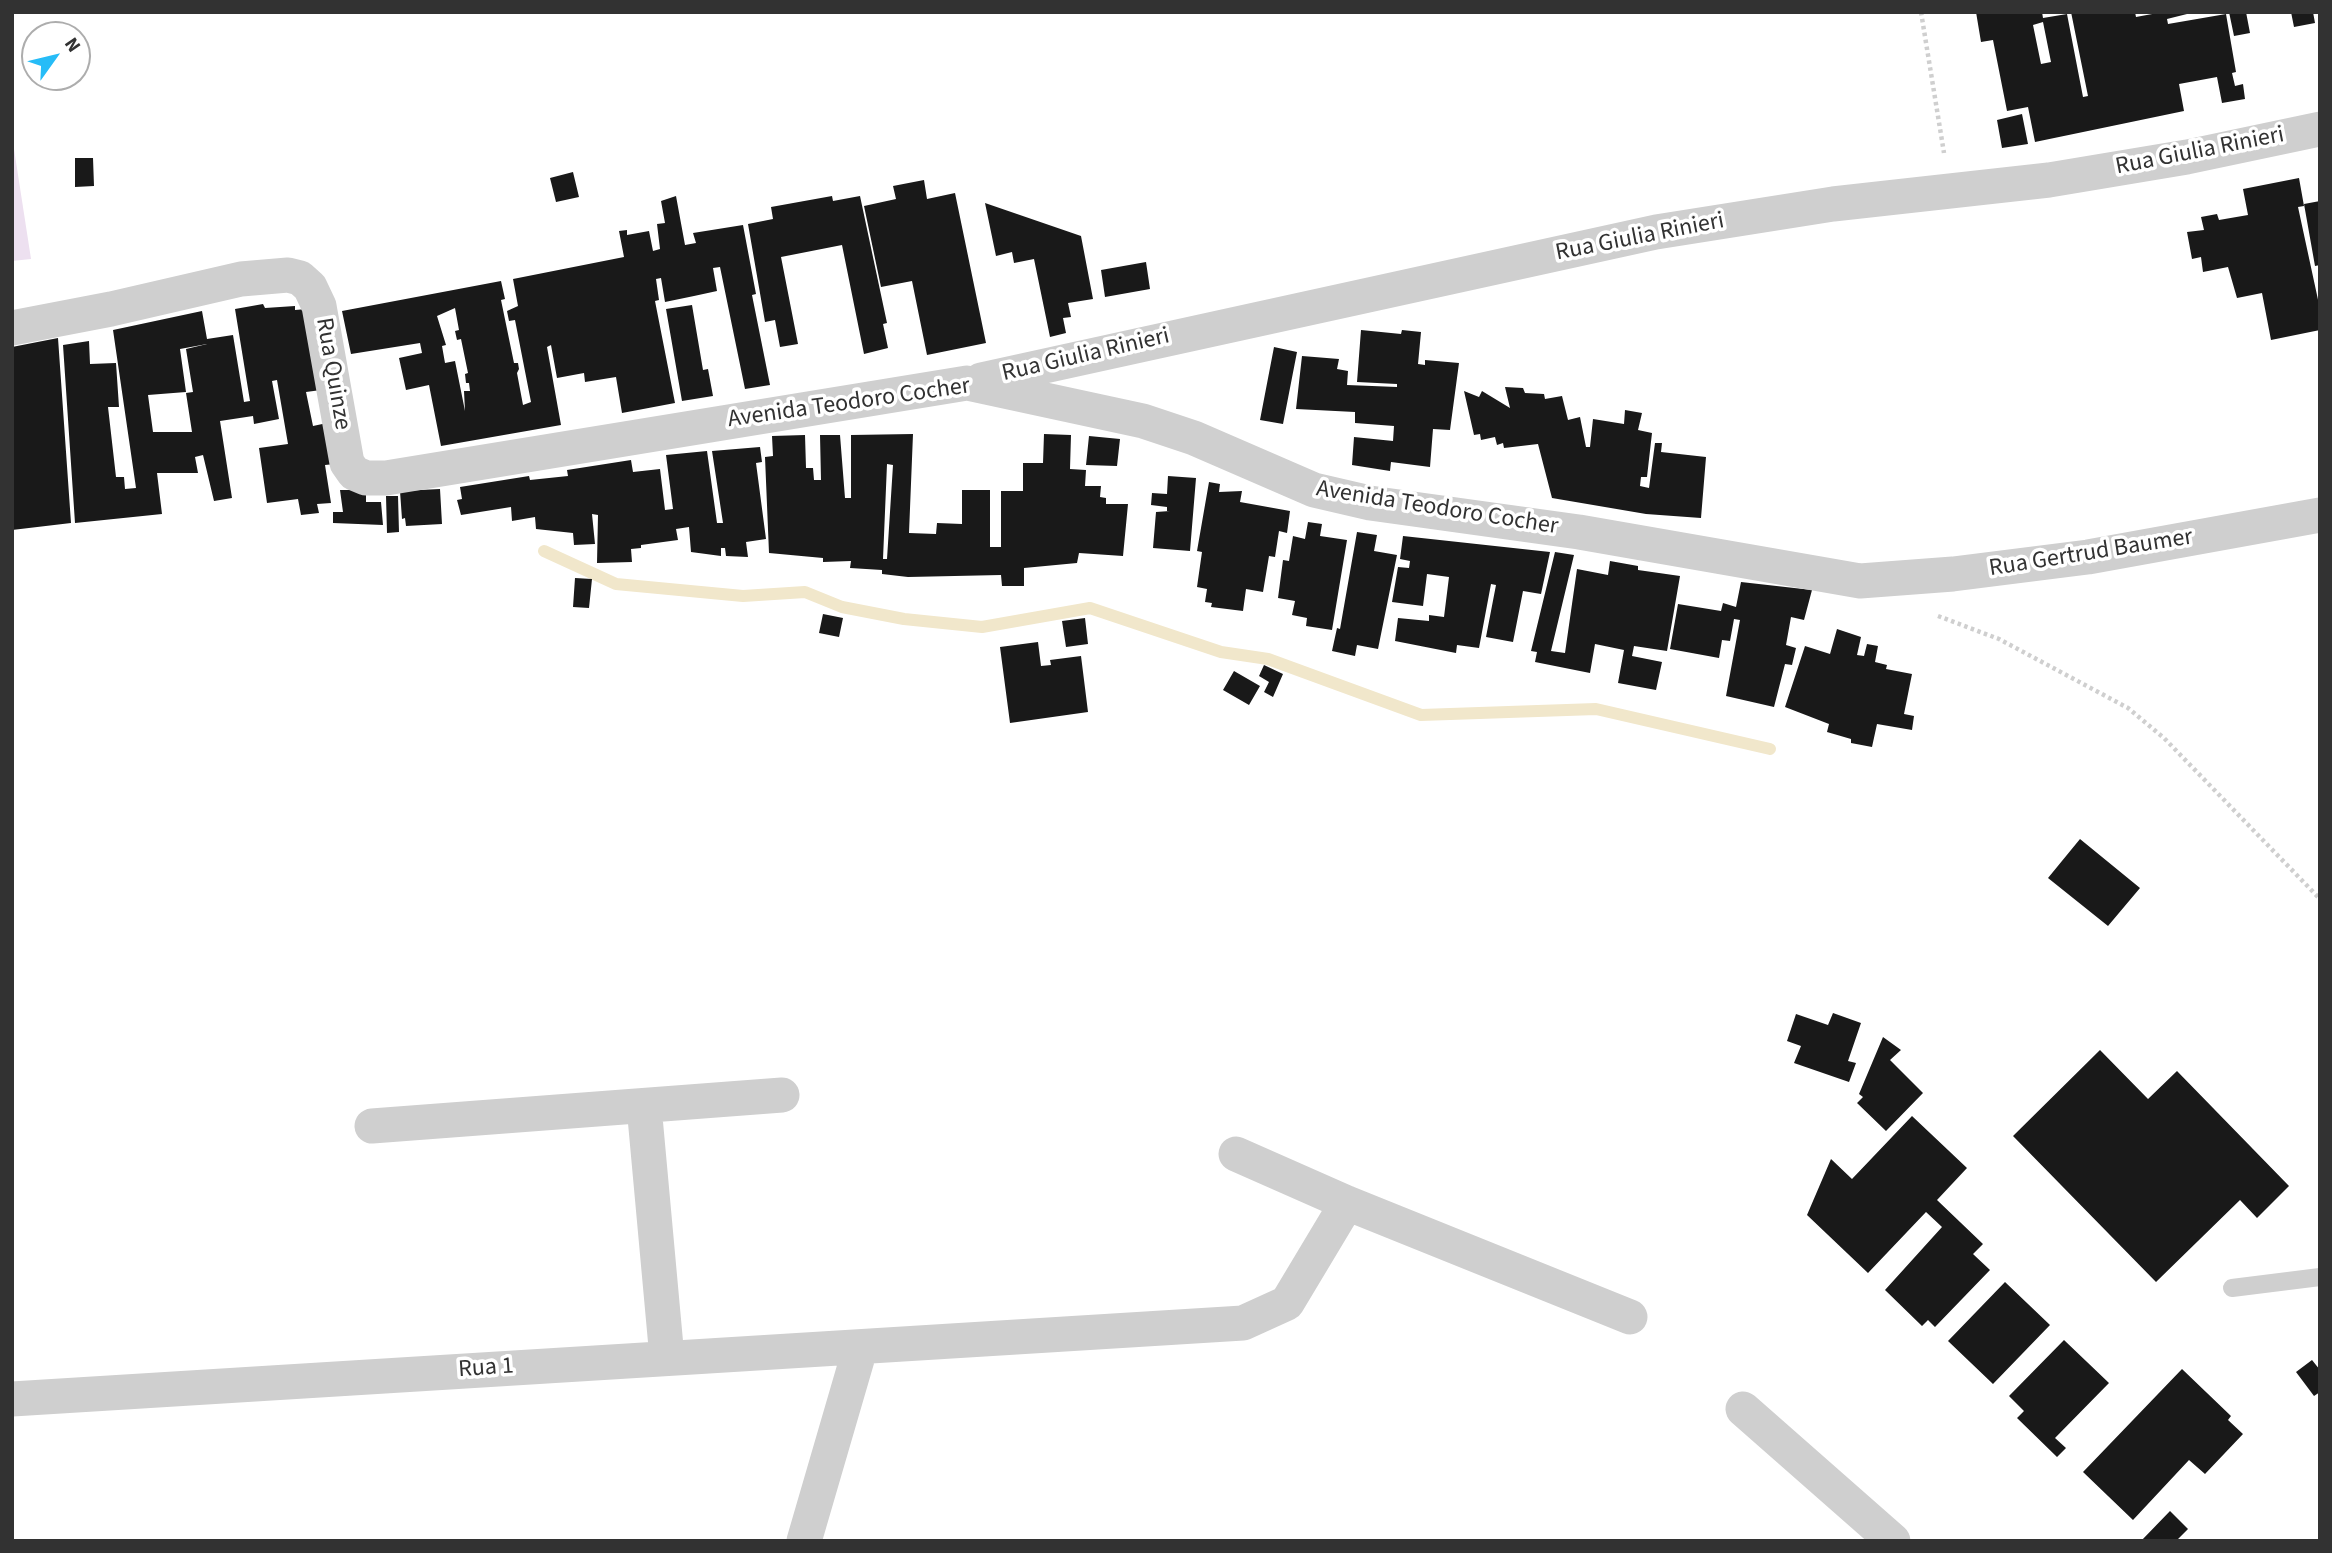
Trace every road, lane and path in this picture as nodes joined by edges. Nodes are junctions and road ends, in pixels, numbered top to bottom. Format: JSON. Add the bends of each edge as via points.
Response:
{"nodes":[{"id":1,"x":1921,"y":12,"type":"edge"},
{"id":2,"x":2320,"y":129,"type":"edge"},
{"id":3,"x":1950,"y":192,"type":"junction"},
{"id":4,"x":12,"y":328,"type":"edge"},
{"id":5,"x":1088,"y":354,"type":"junction"},
{"id":6,"x":967,"y":383,"type":"junction"},
{"id":7,"x":1094,"y":410,"type":"junction"},
{"id":8,"x":348,"y":463,"type":"joint"},
{"id":9,"x":2320,"y":514,"type":"edge"},
{"id":10,"x":1860,"y":581,"type":"joint"},
{"id":11,"x":1929,"y":612,"type":"dead end"},
{"id":12,"x":2320,"y":899,"type":"edge"},
{"id":13,"x":782,"y":1095,"type":"dead end"},
{"id":14,"x":644,"y":1106,"type":"junction"},
{"id":15,"x":372,"y":1126,"type":"dead end"},
{"id":16,"x":1236,"y":1154,"type":"dead end"},
{"id":17,"x":1347,"y":1203,"type":"junction"},
{"id":18,"x":2320,"y":1277,"type":"edge"},
{"id":19,"x":2232,"y":1288,"type":"dead end"},
{"id":20,"x":1630,"y":1317,"type":"dead end"},
{"id":21,"x":860,"y":1349,"type":"junction"},
{"id":22,"x":667,"y":1358,"type":"junction"},
{"id":23,"x":12,"y":1399,"type":"edge"},
{"id":24,"x":1744,"y":1409,"type":"dead end"},
{"id":25,"x":804,"y":1541,"type":"edge"},
{"id":26,"x":1893,"y":1541,"type":"edge"}],
"edges":[{"from":1,"to":3,"type":"path"},
{"from":2,"to":3,"type":"street","name":"Rua Giulia Rinieri","via":[[2187,157]]},
{"from":3,"to":5,"type":"street","name":"Rua Giulia Rinieri","via":[[1833,204],[1656,232]]},
{"from":4,"to":8,"type":"street","name":"Rua Quinze","via":[[269,275],[300,278],[310,287],[325,331]]},
{"from":5,"to":6,"type":"street","name":"Rua Giulia Rinieri"},
{"from":5,"to":7,"type":"street"},
{"from":6,"to":7,"type":"street","name":"Avenida Teodoro Cocher"},
{"from":6,"to":8,"type":"street","name":"Avenida Teodoro Cocher","via":[[386,478],[366,478]]},
{"from":7,"to":10,"type":"street","name":"Avenida Teodoro Cocher","via":[[1194,438],[1278,477],[1359,501],[1579,532]]},
{"from":9,"to":10,"type":"street","name":"Rua Gertrud Baumer","via":[[2088,557]]},
{"from":11,"to":12,"type":"path","via":[[1999,639],[2128,708],[2164,737]]},
{"from":13,"to":14,"type":"street"},
{"from":14,"to":15,"type":"street"},
{"from":14,"to":22,"type":"street"},
{"from":16,"to":17,"type":"street"},
{"from":17,"to":20,"type":"street"},
{"from":17,"to":21,"type":"street","name":"Rua 1","via":[[1287,1303],[1255,1319]]},
{"from":18,"to":19,"type":"lane"},
{"from":21,"to":22,"type":"street","name":"Rua 1"},
{"from":21,"to":25,"type":"street"},
{"from":22,"to":23,"type":"street","name":"Rua 1"},
{"from":24,"to":26,"type":"street"}]}
